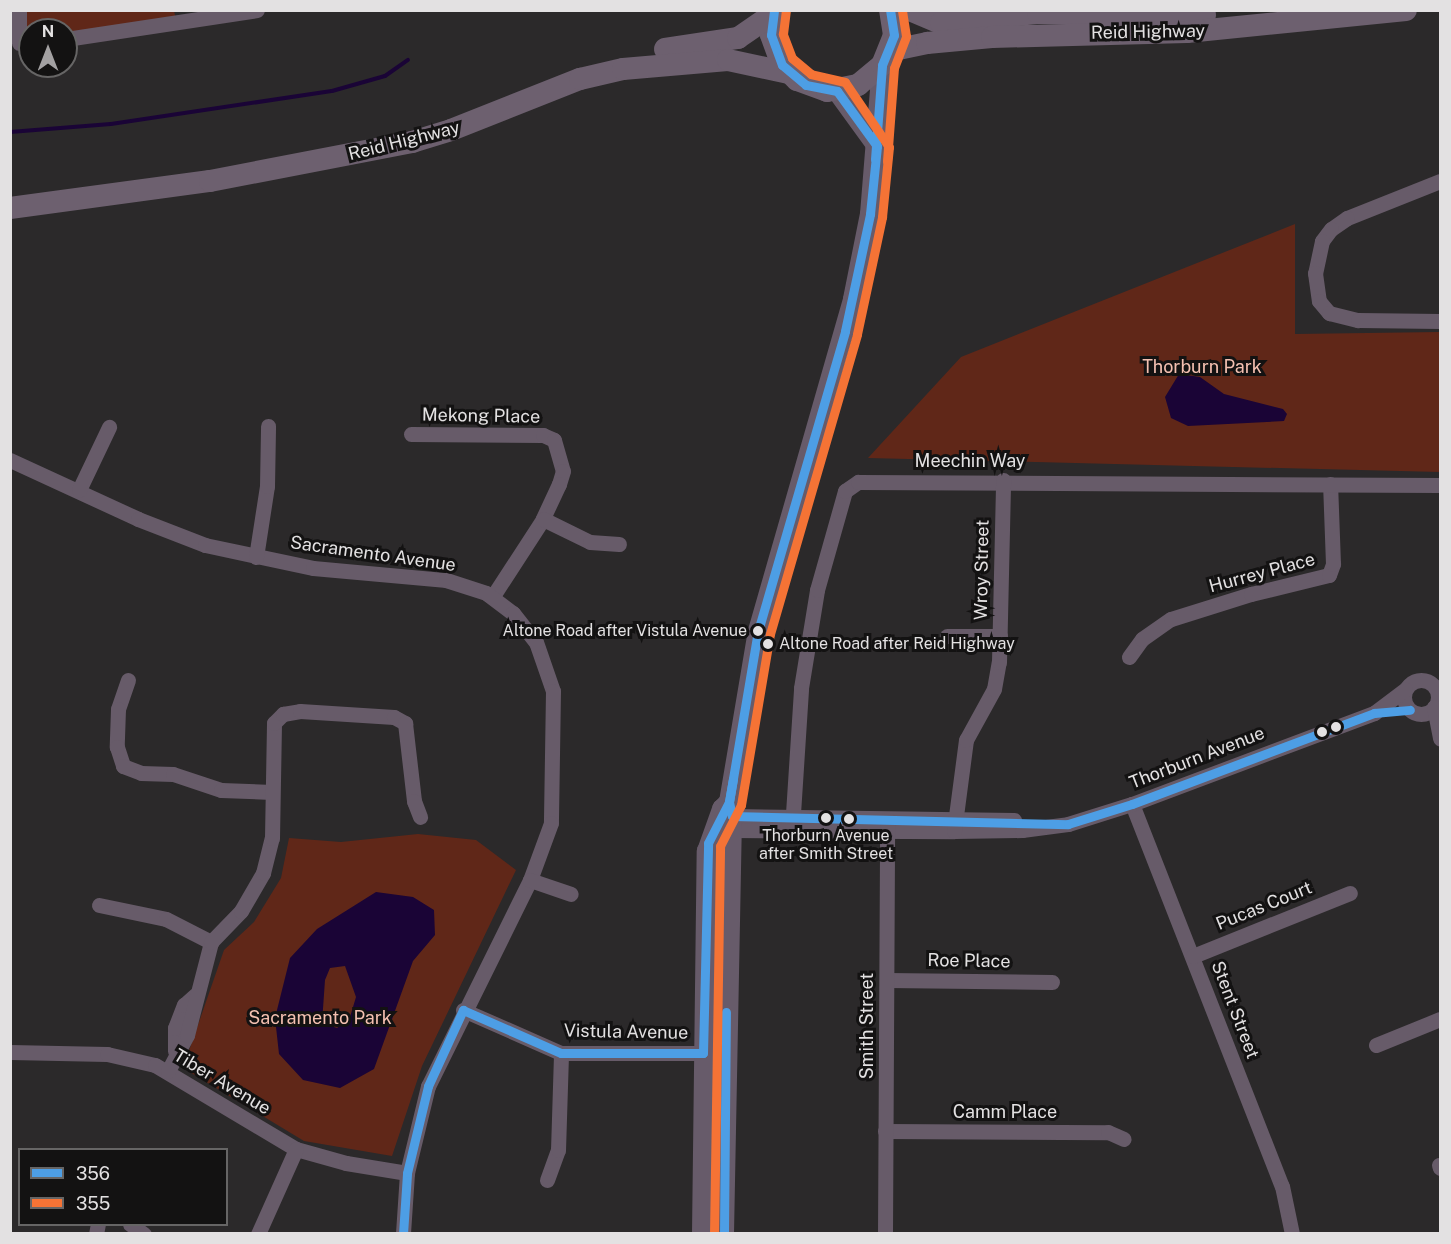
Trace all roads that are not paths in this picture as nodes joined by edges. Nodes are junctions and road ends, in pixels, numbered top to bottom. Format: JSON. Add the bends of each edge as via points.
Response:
{"nodes":[{"id":1,"x":257,"y":10,"type":"edge"},
{"id":2,"x":890,"y":10,"type":"edge"},
{"id":3,"x":910,"y":10,"type":"edge"},
{"id":4,"x":1269,"y":10,"type":"edge"},
{"id":5,"x":1406,"y":10,"type":"edge"},
{"id":6,"x":773,"y":12,"type":"edge"},
{"id":7,"x":176,"y":17,"type":"edge"},
{"id":8,"x":78,"y":37,"type":"edge"},
{"id":9,"x":886,"y":58,"type":"junction"},
{"id":10,"x":789,"y":73,"type":"junction"},
{"id":11,"x":837,"y":91,"type":"junction"},
{"id":12,"x":877,"y":146,"type":"junction"},
{"id":13,"x":1440,"y":181,"type":"edge"},
{"id":14,"x":10,"y":194,"type":"edge"},
{"id":15,"x":10,"y":208,"type":"edge"},
{"id":16,"x":1440,"y":321,"type":"edge"},
{"id":17,"x":268,"y":426,"type":"dead end"},
{"id":18,"x":109,"y":427,"type":"dead end"},
{"id":19,"x":411,"y":434,"type":"dead end"},
{"id":20,"x":10,"y":460,"type":"edge"},
{"id":21,"x":1003,"y":480,"type":"junction"},
{"id":22,"x":1330,"y":484,"type":"junction"},
{"id":23,"x":1440,"y":485,"type":"edge"},
{"id":24,"x":79,"y":490,"type":"junction"},
{"id":25,"x":543,"y":519,"type":"junction"},
{"id":26,"x":620,"y":544,"type":"dead end"},
{"id":27,"x":256,"y":557,"type":"junction"},
{"id":28,"x":493,"y":596,"type":"junction"},
{"id":29,"x":947,"y":636,"type":"dead end"},
{"id":30,"x":1000,"y":636,"type":"junction"},
{"id":31,"x":1130,"y":657,"type":"dead end"},
{"id":32,"x":128,"y":680,"type":"dead end"},
{"id":33,"x":1435,"y":682,"type":"edge"},
{"id":34,"x":1406,"y":690,"type":"junction"},
{"id":35,"x":1428,"y":706,"type":"edge"},
{"id":36,"x":1374,"y":713,"type":"junction"},
{"id":37,"x":1439,"y":735,"type":"edge"},
{"id":38,"x":272,"y":792,"type":"junction"},
{"id":39,"x":1132,"y":804,"type":"junction"},
{"id":40,"x":730,"y":816,"type":"junction"},
{"id":41,"x":420,"y":817,"type":"dead end"},
{"id":42,"x":793,"y":823,"type":"junction"},
{"id":43,"x":887,"y":824,"type":"junction"},
{"id":44,"x":955,"y":825,"type":"junction"},
{"id":45,"x":530,"y":880,"type":"junction"},
{"id":46,"x":1350,"y":893,"type":"dead end"},
{"id":47,"x":571,"y":894,"type":"dead end"},
{"id":48,"x":99,"y":906,"type":"dead end"},
{"id":49,"x":211,"y":942,"type":"junction"},
{"id":50,"x":1193,"y":956,"type":"junction"},
{"id":51,"x":887,"y":980,"type":"junction"},
{"id":52,"x":1052,"y":982,"type":"dead end"},
{"id":53,"x":463,"y":1010,"type":"junction"},
{"id":54,"x":1440,"y":1019,"type":"edge"},
{"id":55,"x":1376,"y":1045,"type":"dead end"},
{"id":56,"x":10,"y":1052,"type":"edge"},
{"id":57,"x":561,"y":1053,"type":"junction"},
{"id":58,"x":703,"y":1053,"type":"junction"},
{"id":59,"x":726,"y":1053,"type":"junction"},
{"id":60,"x":168,"y":1071,"type":"junction"},
{"id":61,"x":885,"y":1131,"type":"junction"},
{"id":62,"x":1124,"y":1140,"type":"dead end"},
{"id":63,"x":296,"y":1149,"type":"junction"},
{"id":64,"x":407,"y":1173,"type":"junction"},
{"id":65,"x":547,"y":1180,"type":"dead end"},
{"id":66,"x":258,"y":1233,"type":"edge"},
{"id":67,"x":404,"y":1233,"type":"edge"},
{"id":68,"x":702,"y":1233,"type":"edge"},
{"id":69,"x":723,"y":1233,"type":"edge"},
{"id":70,"x":885,"y":1233,"type":"edge"},
{"id":71,"x":1292,"y":1233,"type":"edge"}],
"edges":[{"from":1,"to":7,"type":"street"},
{"from":2,"to":9,"type":"highway","via":[[894,35]]},
{"from":3,"to":4,"type":"highway","name":"Reid Highway","via":[[941,23],[1038,13],[1188,16]]},
{"from":5,"to":9,"type":"highway","name":"Reid Highway","via":[[1187,32],[992,37],[927,43]]},
{"from":6,"to":10,"type":"highway","via":[[773,45]]},
{"from":6,"to":14,"type":"highway","name":"Reid Highway","via":[[754,29],[730,40],[589,62],[446,118],[372,136],[205,168]]},
{"from":7,"to":8,"type":"street"},
{"from":9,"to":11,"type":"highway","via":[[867,80]]},
{"from":9,"to":12,"type":"main road"},
{"from":10,"to":11,"type":"highway","via":[[816,89]]},
{"from":10,"to":15,"type":"highway","name":"Reid Highway","via":[[728,60],[623,69],[580,79],[412,142],[210,182]]},
{"from":11,"to":12,"type":"main road"},
{"from":12,"to":40,"type":"main road","via":[[841,348],[758,631]]},
{"from":13,"to":16,"type":"street","via":[[1347,218],[1331,229],[1322,241],[1315,273],[1320,301],[1329,313],[1358,320]]},
{"from":17,"to":27,"type":"street","via":[[267,486]]},
{"from":18,"to":24,"type":"street"},
{"from":19,"to":25,"type":"street","name":"Mekong Place","via":[[543,435],[554,440],[563,471]]},
{"from":20,"to":24,"type":"street","name":"Sacramento Avenue"},
{"from":21,"to":22,"type":"street","name":"Meechin Way"},
{"from":21,"to":30,"type":"street","name":"Wroy Street"},
{"from":21,"to":42,"type":"street","name":"Meechin Way","via":[[878,479],[858,482],[845,491],[817,590],[801,688]]},
{"from":22,"to":23,"type":"street","name":"Meechin Way"},
{"from":22,"to":31,"type":"street","name":"Hurrey Place","via":[[1333,564],[1329,575],[1251,594],[1171,620],[1142,639]]},
{"from":24,"to":27,"type":"street","name":"Sacramento Avenue","via":[[205,545]]},
{"from":25,"to":26,"type":"street","via":[[590,542]]},
{"from":25,"to":28,"type":"street","name":"Mekong Place"},
{"from":27,"to":28,"type":"street","name":"Sacramento Avenue","via":[[313,568],[446,580]]},
{"from":28,"to":45,"type":"street","name":"Sacramento Avenue","via":[[536,642],[553,691],[551,823]]},
{"from":29,"to":30,"type":"street"},
{"from":30,"to":44,"type":"street","name":"Wroy Street","via":[[994,689],[966,740]]},
{"from":32,"to":38,"type":"street","via":[[118,709],[117,747],[123,766],[141,773],[172,774],[221,790]]},
{"from":33,"to":34,"type":"street","name":"Thorburn Avenue","via":[[1415,681]]},
{"from":33,"to":35,"type":"street"},
{"from":34,"to":35,"type":"street","via":[[1404,699]]},
{"from":34,"to":36,"type":"street","name":"Thorburn Avenue"},
{"from":35,"to":36,"type":"street","name":"Thorburn Avenue"},
{"from":35,"to":37,"type":"street"},
{"from":36,"to":39,"type":"street","name":"Thorburn Avenue"},
{"from":38,"to":41,"type":"street","via":[[274,723],[283,714],[300,711],[394,717],[405,723],[409,736],[414,801]]},
{"from":38,"to":49,"type":"street","via":[[272,838],[263,873],[241,911]]},
{"from":39,"to":44,"type":"street","name":"Thorburn Avenue","via":[[1068,824],[1031,826],[1022,820]]},
{"from":39,"to":50,"type":"street","name":"Stent Street"},
{"from":40,"to":42,"type":"street","name":"Thorburn Avenue"},
{"from":40,"to":58,"type":"main road","via":[[722,809],[707,851]]},
{"from":40,"to":59,"type":"main road"},
{"from":42,"to":43,"type":"street","name":"Thorburn Avenue"},
{"from":43,"to":44,"type":"street","name":"Thorburn Avenue"},
{"from":43,"to":51,"type":"street","name":"Smith Street"},
{"from":45,"to":47,"type":"street"},
{"from":45,"to":53,"type":"street","name":"Sacramento Avenue"},
{"from":46,"to":50,"type":"street","name":"Pucas Court"},
{"from":48,"to":49,"type":"street","via":[[166,919]]},
{"from":49,"to":60,"type":"street","via":[[195,995],[184,1005],[174,1028],[175,1052]]},
{"from":50,"to":71,"type":"street","name":"Stent Street","via":[[1282,1186]]},
{"from":51,"to":52,"type":"street","name":"Roe Place"},
{"from":51,"to":61,"type":"street","name":"Smith Street"},
{"from":53,"to":57,"type":"street","name":"Vistula Avenue"},
{"from":53,"to":64,"type":"street","name":"Sacramento Avenue","via":[[428,1086]]},
{"from":54,"to":55,"type":"street"},
{"from":56,"to":60,"type":"street","name":"Tiber Avenue","via":[[107,1054]]},
{"from":57,"to":58,"type":"street","name":"Vistula Avenue"},
{"from":57,"to":65,"type":"street","via":[[558,1150]]},
{"from":58,"to":59,"type":"street","name":"Vistula Avenue"},
{"from":58,"to":68,"type":"main road"},
{"from":59,"to":69,"type":"main road"},
{"from":60,"to":63,"type":"street","name":"Tiber Avenue"},
{"from":61,"to":62,"type":"street","name":"Camm Place","via":[[1108,1132]]},
{"from":61,"to":70,"type":"street","name":"Smith Street"},
{"from":63,"to":64,"type":"street","name":"Tiber Avenue","via":[[346,1163]]},
{"from":63,"to":66,"type":"street"},
{"from":64,"to":67,"type":"street","name":"Sacramento Avenue"}]}
